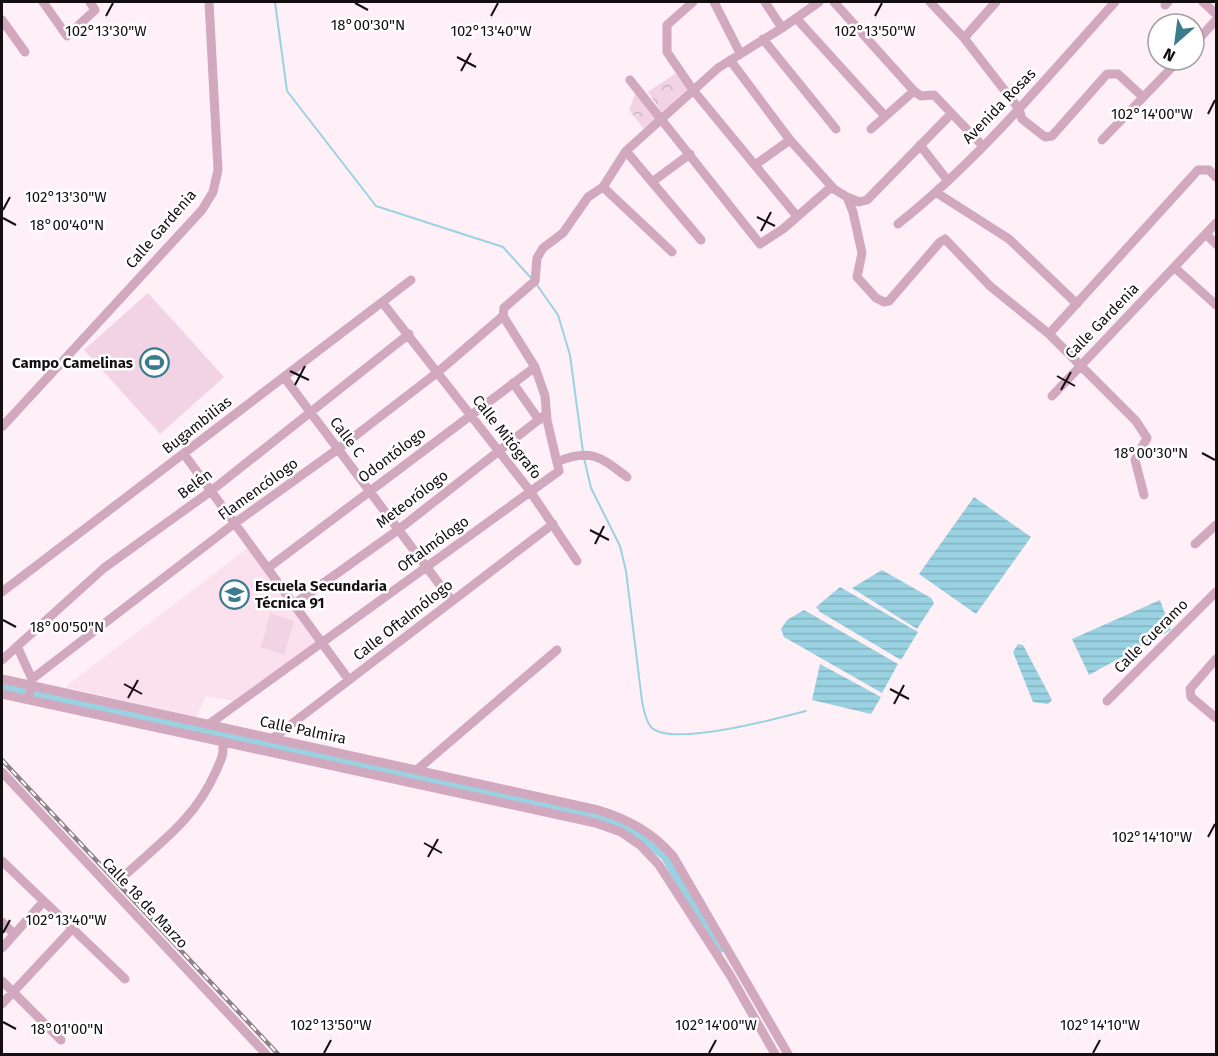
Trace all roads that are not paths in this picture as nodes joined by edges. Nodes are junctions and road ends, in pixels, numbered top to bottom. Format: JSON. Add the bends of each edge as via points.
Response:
{"nodes":[{"id":1,"x":43,"y":2,"type":"edge"},
{"id":2,"x":90,"y":2,"type":"edge"},
{"id":3,"x":209,"y":2,"type":"edge"},
{"id":4,"x":693,"y":2,"type":"edge"},
{"id":5,"x":714,"y":2,"type":"edge"},
{"id":6,"x":765,"y":2,"type":"edge"},
{"id":7,"x":819,"y":2,"type":"edge"},
{"id":8,"x":834,"y":2,"type":"edge"},
{"id":9,"x":933,"y":2,"type":"edge"},
{"id":10,"x":996,"y":2,"type":"edge"},
{"id":11,"x":1115,"y":2,"type":"edge"},
{"id":12,"x":1203,"y":2,"type":"edge"},
{"id":13,"x":1216,"y":14,"type":"edge"},
{"id":14,"x":796,"y":18,"type":"junction"},
{"id":15,"x":2,"y":20,"type":"edge"},
{"id":16,"x":782,"y":28,"type":"junction"},
{"id":17,"x":964,"y":38,"type":"junction"},
{"id":18,"x":764,"y":39,"type":"junction"},
{"id":19,"x":26,"y":52,"type":"dead end"},
{"id":20,"x":741,"y":53,"type":"junction"},
{"id":21,"x":730,"y":60,"type":"junction"},
{"id":22,"x":1167,"y":72,"type":"edge"},
{"id":23,"x":630,"y":80,"type":"dead end"},
{"id":24,"x":693,"y":90,"type":"junction"},
{"id":25,"x":914,"y":91,"type":"junction"},
{"id":26,"x":1143,"y":97,"type":"junction"},
{"id":27,"x":1019,"y":109,"type":"junction"},
{"id":28,"x":951,"y":114,"type":"junction"},
{"id":29,"x":885,"y":116,"type":"junction"},
{"id":30,"x":662,"y":118,"type":"junction"},
{"id":31,"x":836,"y":129,"type":"dead end"},
{"id":32,"x":871,"y":129,"type":"dead end"},
{"id":33,"x":790,"y":140,"type":"junction"},
{"id":34,"x":1102,"y":140,"type":"dead end"},
{"id":35,"x":920,"y":145,"type":"junction"},
{"id":36,"x":982,"y":145,"type":"junction"},
{"id":37,"x":626,"y":151,"type":"junction"},
{"id":38,"x":690,"y":153,"type":"junction"},
{"id":39,"x":755,"y":165,"type":"junction"},
{"id":40,"x":1216,"y":177,"type":"edge"},
{"id":41,"x":948,"y":181,"type":"junction"},
{"id":42,"x":652,"y":182,"type":"junction"},
{"id":43,"x":603,"y":187,"type":"junction"},
{"id":44,"x":834,"y":189,"type":"junction"},
{"id":45,"x":937,"y":193,"type":"junction"},
{"id":46,"x":847,"y":197,"type":"junction"},
{"id":47,"x":796,"y":215,"type":"junction"},
{"id":48,"x":1216,"y":223,"type":"edge"},
{"id":49,"x":898,"y":224,"type":"dead end"},
{"id":50,"x":1206,"y":234,"type":"junction"},
{"id":51,"x":700,"y":240,"type":"dead end"},
{"id":52,"x":1216,"y":243,"type":"edge"},
{"id":53,"x":672,"y":252,"type":"dead end"},
{"id":54,"x":1174,"y":267,"type":"junction"},
{"id":55,"x":411,"y":280,"type":"dead end"},
{"id":56,"x":382,"y":302,"type":"junction"},
{"id":57,"x":1077,"y":304,"type":"junction"},
{"id":58,"x":1216,"y":306,"type":"edge"},
{"id":59,"x":504,"y":316,"type":"junction"},
{"id":60,"x":409,"y":334,"type":"junction"},
{"id":61,"x":1049,"y":334,"type":"junction"},
{"id":62,"x":1081,"y":366,"type":"junction"},
{"id":63,"x":535,"y":367,"type":"junction"},
{"id":64,"x":438,"y":372,"type":"junction"},
{"id":65,"x":284,"y":377,"type":"junction"},
{"id":66,"x":513,"y":383,"type":"junction"},
{"id":67,"x":1052,"y":396,"type":"dead end"},
{"id":68,"x":310,"y":412,"type":"junction"},
{"id":69,"x":471,"y":414,"type":"junction"},
{"id":70,"x":543,"y":417,"type":"junction"},
{"id":71,"x":2,"y":427,"type":"edge"},
{"id":72,"x":338,"y":449,"type":"junction"},
{"id":73,"x":499,"y":450,"type":"junction"},
{"id":74,"x":184,"y":454,"type":"junction"},
{"id":75,"x":559,"y":466,"type":"junction"},
{"id":76,"x":627,"y":477,"type":"dead end"},
{"id":77,"x":211,"y":491,"type":"junction"},
{"id":78,"x":369,"y":491,"type":"junction"},
{"id":79,"x":530,"y":491,"type":"junction"},
{"id":80,"x":1144,"y":495,"type":"dead end"},
{"id":81,"x":235,"y":523,"type":"junction"},
{"id":82,"x":553,"y":524,"type":"junction"},
{"id":83,"x":1216,"y":525,"type":"edge"},
{"id":84,"x":398,"y":530,"type":"junction"},
{"id":85,"x":1195,"y":544,"type":"dead end"},
{"id":86,"x":578,"y":561,"type":"dead end"},
{"id":87,"x":426,"y":567,"type":"junction"},
{"id":88,"x":268,"y":568,"type":"junction"},
{"id":89,"x":2,"y":592,"type":"edge"},
{"id":90,"x":1216,"y":592,"type":"edge"},
{"id":91,"x":452,"y":601,"type":"junction"},
{"id":92,"x":294,"y":604,"type":"junction"},
{"id":93,"x":323,"y":644,"type":"junction"},
{"id":94,"x":16,"y":646,"type":"junction"},
{"id":95,"x":557,"y":650,"type":"dead end"},
{"id":96,"x":1216,"y":659,"type":"edge"},
{"id":97,"x":2,"y":660,"type":"edge"},
{"id":98,"x":2,"y":679,"type":"edge"},
{"id":99,"x":349,"y":680,"type":"junction"},
{"id":100,"x":30,"y":690,"type":"junction"},
{"id":101,"x":2,"y":694,"type":"edge"},
{"id":102,"x":1107,"y":701,"type":"dead end"},
{"id":103,"x":1216,"y":718,"type":"edge"},
{"id":104,"x":168,"y":723,"type":"junction"},
{"id":105,"x":208,"y":725,"type":"junction"},
{"id":106,"x":272,"y":739,"type":"junction"},
{"id":107,"x":222,"y":741,"type":"junction"},
{"id":108,"x":418,"y":769,"type":"junction"},
{"id":109,"x":2,"y":772,"type":"edge"},
{"id":110,"x":2,"y":861,"type":"edge"},
{"id":111,"x":125,"y":875,"type":"dead end"},
{"id":112,"x":44,"y":901,"type":"junction"},
{"id":113,"x":2,"y":922,"type":"edge"},
{"id":114,"x":71,"y":930,"type":"junction"},
{"id":115,"x":14,"y":934,"type":"junction"},
{"id":116,"x":2,"y":948,"type":"edge"},
{"id":117,"x":125,"y":980,"type":"dead end"},
{"id":118,"x":2,"y":981,"type":"edge"},
{"id":119,"x":12,"y":993,"type":"junction"},
{"id":120,"x":2,"y":1004,"type":"edge"},
{"id":121,"x":61,"y":1040,"type":"dead end"},
{"id":122,"x":266,"y":1054,"type":"edge"},
{"id":123,"x":775,"y":1054,"type":"edge"},
{"id":124,"x":788,"y":1054,"type":"edge"}],
"edges":[{"from":1,"to":2,"type":"street","via":[[66,36],[95,10]]},
{"from":3,"to":71,"type":"street","name":"Calle Gardenia","via":[[218,170],[213,192],[202,210]]},
{"from":4,"to":24,"type":"street","via":[[667,25],[667,52]]},
{"from":5,"to":20,"type":"street"},
{"from":6,"to":16,"type":"street"},
{"from":7,"to":14,"type":"street","name":"Flamencólogo"},
{"from":8,"to":25,"type":"street"},
{"from":9,"to":17,"type":"street"},
{"from":10,"to":17,"type":"street"},
{"from":11,"to":27,"type":"street","name":"Avenida Rosas"},
{"from":12,"to":13,"type":"street"},
{"from":14,"to":16,"type":"street","name":"Flamencólogo"},
{"from":14,"to":29,"type":"street"},
{"from":15,"to":19,"type":"street"},
{"from":16,"to":18,"type":"street","name":"Flamencólogo"},
{"from":17,"to":27,"type":"street"},
{"from":18,"to":20,"type":"street","name":"Flamencólogo"},
{"from":18,"to":31,"type":"street"},
{"from":20,"to":21,"type":"street","name":"Flamencólogo"},
{"from":21,"to":24,"type":"street","name":"Flamencólogo"},
{"from":21,"to":33,"type":"street"},
{"from":22,"to":26,"type":"street"},
{"from":23,"to":30,"type":"street"},
{"from":24,"to":30,"type":"street","name":"Flamencólogo"},
{"from":24,"to":39,"type":"street"},
{"from":25,"to":28,"type":"street","via":[[921,96],[934,94]]},
{"from":25,"to":29,"type":"street"},
{"from":26,"to":27,"type":"street","via":[[1118,74],[1107,74],[1048,137],[1030,127]]},
{"from":26,"to":34,"type":"street"},
{"from":27,"to":36,"type":"street","name":"Avenida Rosas"},
{"from":28,"to":35,"type":"street"},
{"from":28,"to":36,"type":"street"},
{"from":29,"to":32,"type":"street"},
{"from":30,"to":37,"type":"street","name":"Flamencólogo"},
{"from":30,"to":38,"type":"street"},
{"from":33,"to":39,"type":"street"},
{"from":33,"to":44,"type":"street"},
{"from":35,"to":41,"type":"street"},
{"from":35,"to":46,"type":"street","via":[[867,200],[860,202]]},
{"from":36,"to":41,"type":"street","name":"Avenida Rosas"},
{"from":37,"to":42,"type":"street"},
{"from":37,"to":43,"type":"street","name":"Flamencólogo"},
{"from":38,"to":42,"type":"street"},
{"from":38,"to":47,"type":"street","via":[[760,244]]},
{"from":39,"to":47,"type":"street"},
{"from":40,"to":57,"type":"street","via":[[1205,168],[1198,170]]},
{"from":41,"to":45,"type":"street","name":"Avenida Rosas"},
{"from":42,"to":51,"type":"street"},
{"from":43,"to":53,"type":"street"},
{"from":43,"to":59,"type":"street","name":"Flamencólogo","via":[[588,197],[563,233],[543,248],[537,258],[535,282],[509,302]]},
{"from":44,"to":46,"type":"street"},
{"from":44,"to":47,"type":"street"},
{"from":45,"to":49,"type":"street","name":"Avenida Rosas"},
{"from":45,"to":57,"type":"street","via":[[1009,238]]},
{"from":46,"to":61,"type":"street","via":[[862,253],[857,277],[876,298],[889,301],[945,239],[990,286]]},
{"from":48,"to":50,"type":"street","name":"Calle Gardenia"},
{"from":50,"to":52,"type":"street"},
{"from":50,"to":54,"type":"street","name":"Calle Gardenia"},
{"from":54,"to":58,"type":"street"},
{"from":54,"to":62,"type":"street","name":"Calle Gardenia"},
{"from":55,"to":56,"type":"street","name":"Bugambilias"},
{"from":56,"to":60,"type":"street","name":"Calle Mitógrafo"},
{"from":56,"to":65,"type":"street","name":"Bugambilias"},
{"from":57,"to":61,"type":"street"},
{"from":59,"to":63,"type":"street"},
{"from":59,"to":64,"type":"street","name":"Flamencólogo"},
{"from":60,"to":64,"type":"street","name":"Calle Mitógrafo"},
{"from":60,"to":68,"type":"street","name":"Belén"},
{"from":61,"to":62,"type":"street"},
{"from":62,"to":67,"type":"street","name":"Calle Gardenia"},
{"from":62,"to":80,"type":"street","via":[[1136,421],[1147,438],[1135,460]]},
{"from":63,"to":66,"type":"street","name":"Odontólogo"},
{"from":63,"to":70,"type":"street","via":[[545,396]]},
{"from":64,"to":69,"type":"street","name":"Calle Mitógrafo"},
{"from":64,"to":72,"type":"street","name":"Flamencólogo"},
{"from":65,"to":68,"type":"street","name":"Calle C"},
{"from":65,"to":74,"type":"street","name":"Bugambilias"},
{"from":66,"to":69,"type":"street","name":"Odontólogo"},
{"from":66,"to":70,"type":"street"},
{"from":68,"to":72,"type":"street","name":"Calle C"},
{"from":68,"to":77,"type":"street","name":"Belén"},
{"from":69,"to":73,"type":"street","name":"Calle Mitógrafo"},
{"from":69,"to":78,"type":"street","name":"Odontólogo"},
{"from":70,"to":73,"type":"street","name":"Meteorólogo"},
{"from":70,"to":75,"type":"street"},
{"from":72,"to":78,"type":"street","name":"Calle C"},
{"from":72,"to":81,"type":"street","name":"Flamencólogo"},
{"from":73,"to":79,"type":"street","name":"Calle Mitógrafo"},
{"from":73,"to":84,"type":"street","name":"Meteorólogo"},
{"from":74,"to":77,"type":"street"},
{"from":74,"to":89,"type":"street","name":"Bugambilias"},
{"from":75,"to":76,"type":"street","name":"Oftalmólogo","via":[[584,455],[597,456]]},
{"from":75,"to":79,"type":"street","name":"Oftalmólogo"},
{"from":77,"to":81,"type":"street"},
{"from":77,"to":94,"type":"street","name":"Belén","via":[[104,568]]},
{"from":78,"to":84,"type":"street","name":"Calle C"},
{"from":78,"to":88,"type":"street","name":"Odontólogo"},
{"from":79,"to":82,"type":"street","name":"Calle Mitógrafo"},
{"from":79,"to":87,"type":"street","name":"Oftalmólogo"},
{"from":81,"to":88,"type":"street"},
{"from":81,"to":100,"type":"street","name":"Flamencólogo"},
{"from":82,"to":86,"type":"street","name":"Calle Mitógrafo"},
{"from":82,"to":91,"type":"street","name":"Calle Oftalmólogo"},
{"from":83,"to":85,"type":"street"},
{"from":84,"to":87,"type":"street","name":"Calle C"},
{"from":84,"to":92,"type":"street","name":"Meteorólogo"},
{"from":87,"to":91,"type":"street","name":"Calle C"},
{"from":87,"to":93,"type":"street","name":"Oftalmólogo"},
{"from":88,"to":92,"type":"street"},
{"from":90,"to":102,"type":"street","name":"Calle Cueramo"},
{"from":91,"to":99,"type":"street","name":"Calle Oftalmólogo"},
{"from":92,"to":93,"type":"street"},
{"from":93,"to":99,"type":"street"},
{"from":93,"to":105,"type":"street","name":"Oftalmólogo"},
{"from":94,"to":97,"type":"street","name":"Belén"},
{"from":94,"to":100,"type":"street"},
{"from":95,"to":108,"type":"street"},
{"from":96,"to":103,"type":"street","via":[[1190,690],[1191,697]]},
{"from":98,"to":100,"type":"street","name":"Calle Palmira"},
{"from":99,"to":106,"type":"street","name":"Calle Oftalmólogo"},
{"from":100,"to":101,"type":"street"},
{"from":100,"to":104,"type":"street","name":"Calle Palmira"},
{"from":100,"to":104,"type":"street"},
{"from":104,"to":105,"type":"street","name":"Calle Palmira"},
{"from":104,"to":107,"type":"street"},
{"from":105,"to":106,"type":"street","name":"Calle Palmira"},
{"from":106,"to":108,"type":"street","name":"Calle Palmira"},
{"from":107,"to":111,"type":"street","via":[[225,752],[193,813]]},
{"from":107,"to":123,"type":"street","via":[[596,823],[621,832],[659,865]]},
{"from":108,"to":124,"type":"street","name":"Calle Palmira","via":[[598,810],[641,828],[673,856]]},
{"from":109,"to":122,"type":"street","name":"Calle 18 de Marzo"},
{"from":110,"to":112,"type":"street"},
{"from":112,"to":114,"type":"street"},
{"from":112,"to":115,"type":"street"},
{"from":113,"to":115,"type":"street"},
{"from":114,"to":117,"type":"street"},
{"from":114,"to":119,"type":"street"},
{"from":115,"to":116,"type":"street"},
{"from":118,"to":119,"type":"street"},
{"from":119,"to":120,"type":"street"},
{"from":119,"to":121,"type":"street"}]}
